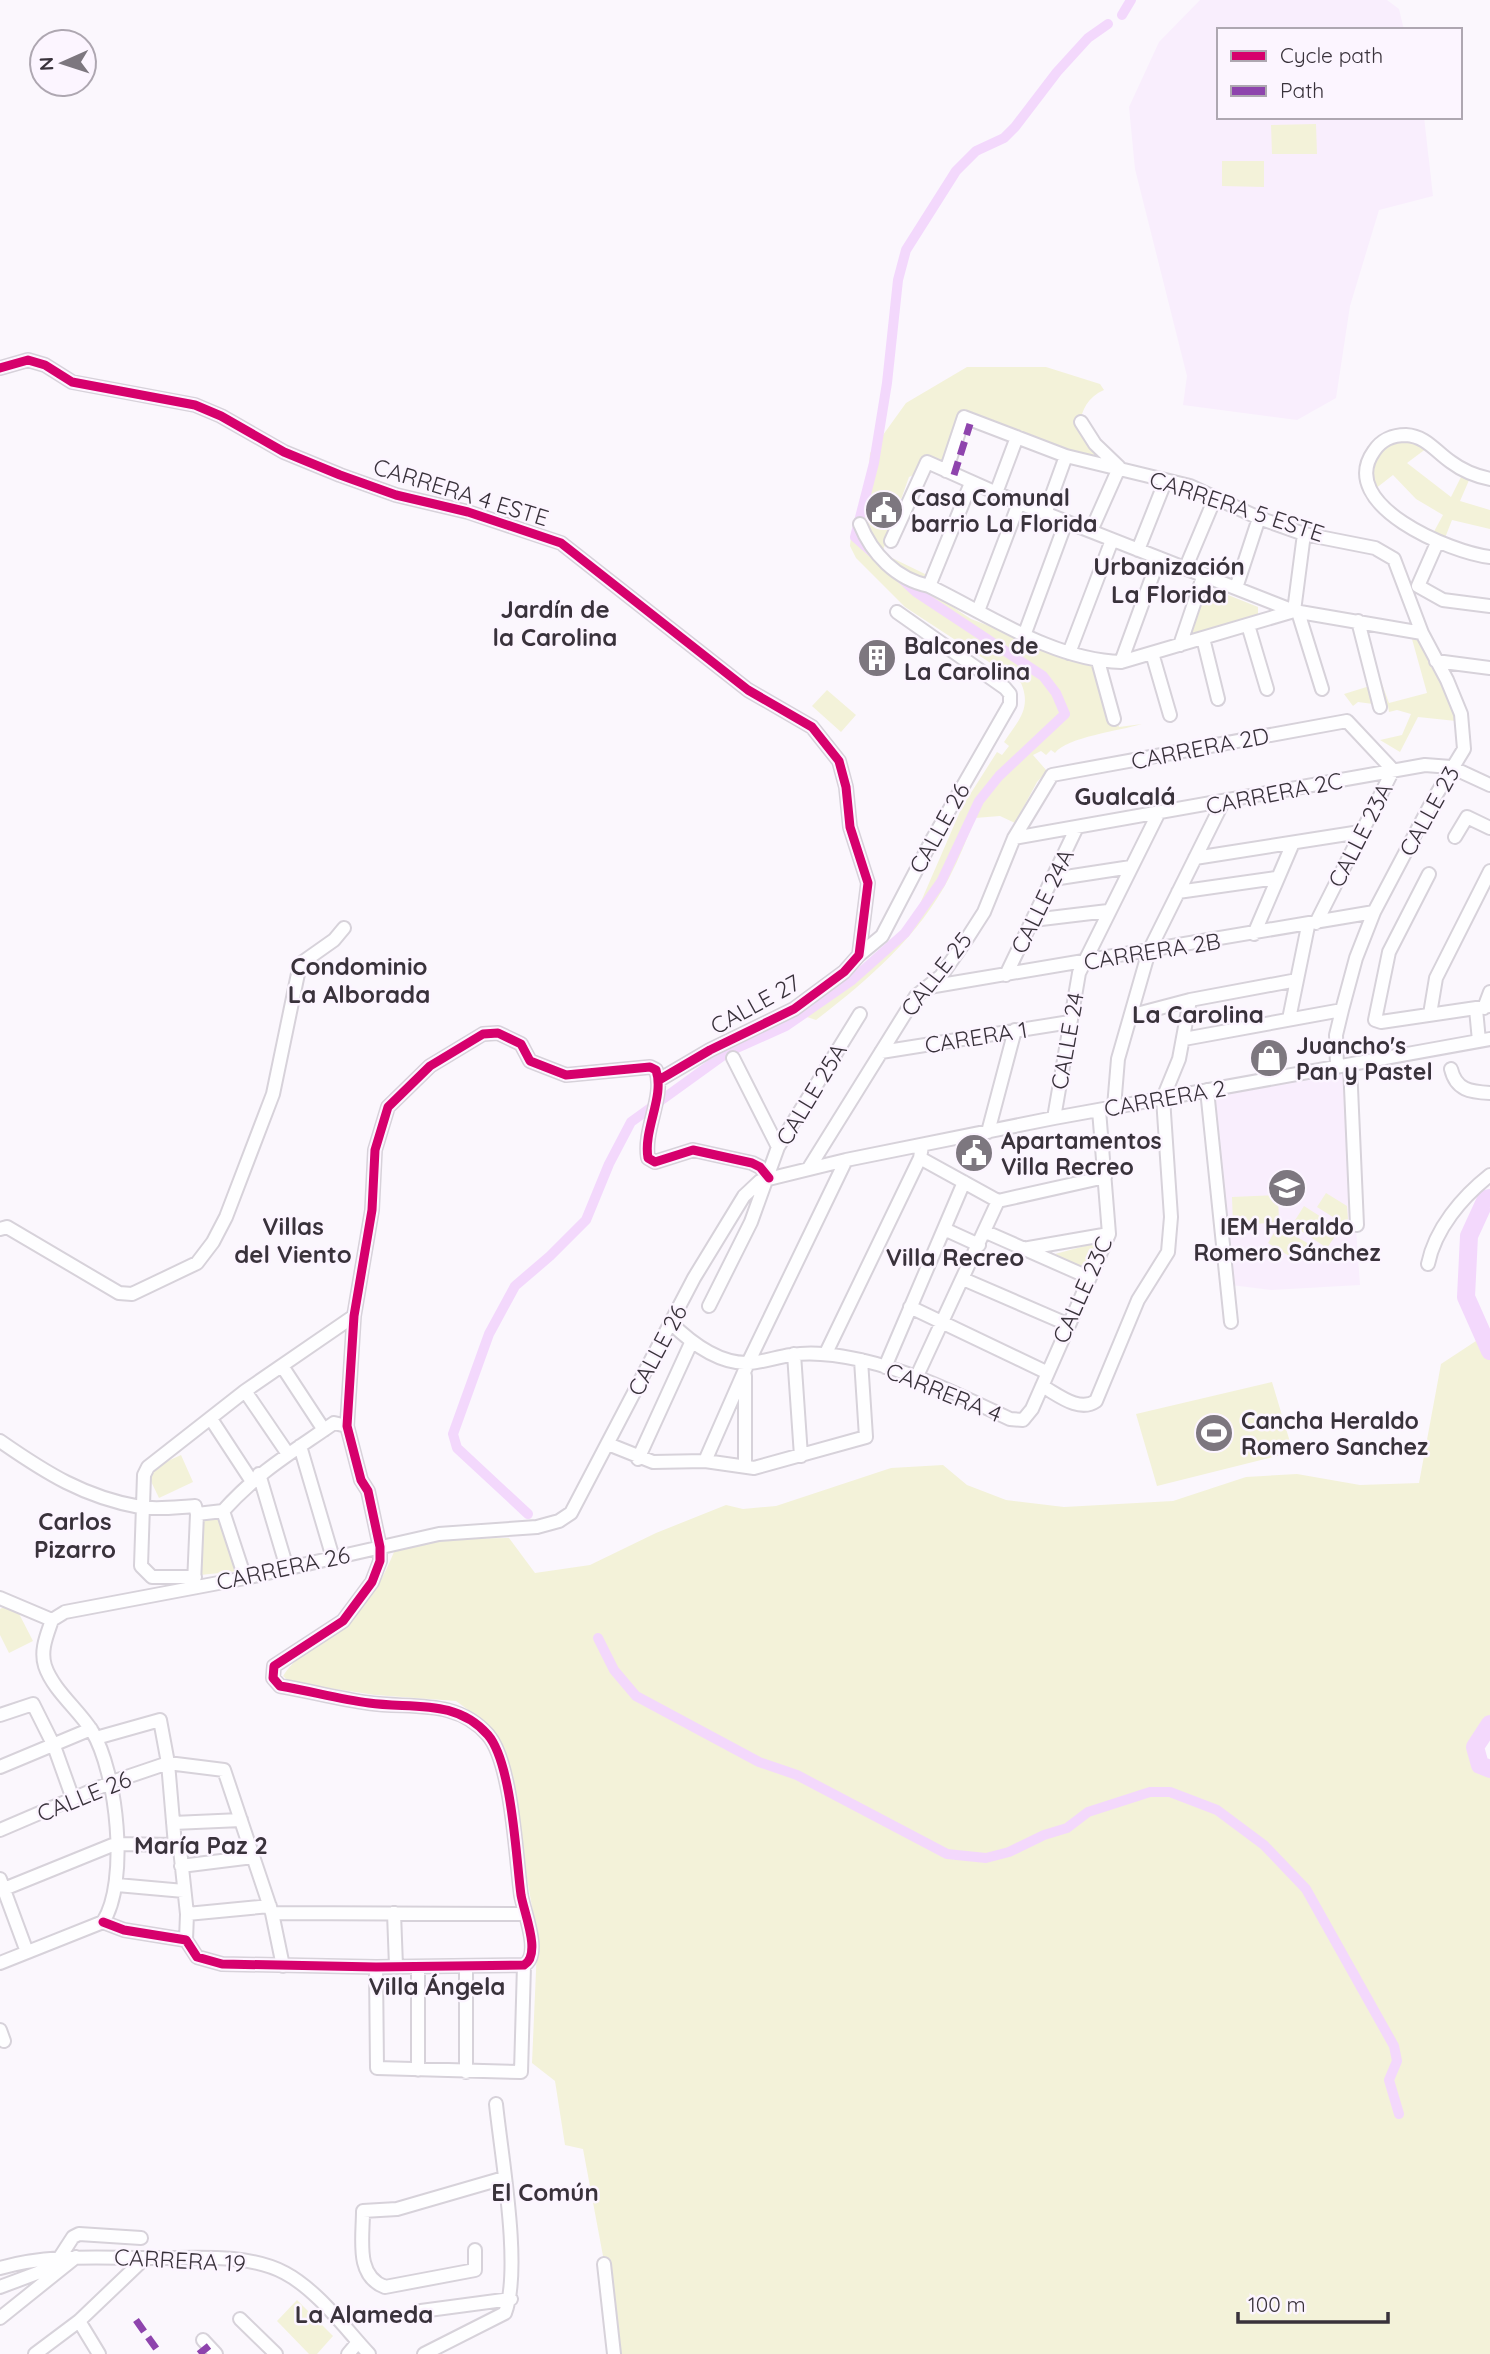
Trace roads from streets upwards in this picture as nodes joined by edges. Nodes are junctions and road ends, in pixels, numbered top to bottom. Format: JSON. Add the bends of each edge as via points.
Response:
{"nodes":[{"id":1,"x":0,"y":368,"type":"edge"},
{"id":2,"x":1081,"y":422,"type":"dead end"},
{"id":3,"x":1017,"y":437,"type":"junction"},
{"id":4,"x":1066,"y":456,"type":"junction"},
{"id":5,"x":1119,"y":468,"type":"junction"},
{"id":6,"x":946,"y":471,"type":"junction"},
{"id":7,"x":1490,"y":479,"type":"edge"},
{"id":8,"x":1165,"y":481,"type":"junction"},
{"id":9,"x":971,"y":483,"type":"junction"},
{"id":10,"x":996,"y":493,"type":"junction"},
{"id":11,"x":1215,"y":498,"type":"junction"},
{"id":12,"x":1019,"y":503,"type":"junction"},
{"id":13,"x":1045,"y":513,"type":"junction"},
{"id":14,"x":1259,"y":518,"type":"junction"},
{"id":15,"x":1066,"y":522,"type":"junction"},
{"id":16,"x":860,"y":524,"type":"dead end"},
{"id":17,"x":1091,"y":531,"type":"junction"},
{"id":18,"x":1304,"y":534,"type":"junction"},
{"id":19,"x":1112,"y":540,"type":"junction"},
{"id":20,"x":891,"y":541,"type":"dead end"},
{"id":21,"x":1437,"y":543,"type":"junction"},
{"id":22,"x":1138,"y":550,"type":"junction"},
{"id":23,"x":1490,"y":557,"type":"edge"},
{"id":24,"x":1159,"y":558,"type":"junction"},
{"id":25,"x":1394,"y":559,"type":"joint"},
{"id":26,"x":1186,"y":567,"type":"junction"},
{"id":27,"x":1204,"y":575,"type":"junction"},
{"id":28,"x":929,"y":586,"type":"junction"},
{"id":29,"x":1236,"y":588,"type":"junction"},
{"id":30,"x":1412,"y":588,"type":"junction"},
{"id":31,"x":1490,"y":606,"type":"edge"},
{"id":32,"x":978,"y":611,"type":"junction"},
{"id":33,"x":1296,"y":611,"type":"junction"},
{"id":34,"x":897,"y":612,"type":"dead end"},
{"id":35,"x":1358,"y":621,"type":"junction"},
{"id":36,"x":1248,"y":625,"type":"junction"},
{"id":37,"x":1025,"y":633,"type":"junction"},
{"id":38,"x":1422,"y":633,"type":"junction"},
{"id":39,"x":1203,"y":638,"type":"junction"},
{"id":40,"x":1180,"y":645,"type":"junction"},
{"id":41,"x":1069,"y":653,"type":"junction"},
{"id":42,"x":1152,"y":653,"type":"junction"},
{"id":43,"x":1098,"y":661,"type":"junction"},
{"id":44,"x":1436,"y":661,"type":"junction"},
{"id":45,"x":1121,"y":662,"type":"junction"},
{"id":46,"x":1485,"y":667,"type":"edge"},
{"id":47,"x":1490,"y":679,"type":"edge"},
{"id":48,"x":1267,"y":689,"type":"dead end"},
{"id":49,"x":1322,"y":690,"type":"dead end"},
{"id":50,"x":1218,"y":699,"type":"dead end"},
{"id":51,"x":1380,"y":707,"type":"dead end"},
{"id":52,"x":1170,"y":715,"type":"dead end"},
{"id":53,"x":1114,"y":719,"type":"dead end"},
{"id":54,"x":1347,"y":720,"type":"joint"},
{"id":55,"x":1451,"y":767,"type":"junction"},
{"id":56,"x":1393,"y":770,"type":"junction"},
{"id":57,"x":1052,"y":775,"type":"joint"},
{"id":58,"x":1490,"y":785,"type":"edge"},
{"id":59,"x":1223,"y":803,"type":"junction"},
{"id":60,"x":1158,"y":814,"type":"junction"},
{"id":61,"x":1077,"y":827,"type":"junction"},
{"id":62,"x":1490,"y":828,"type":"edge"},
{"id":63,"x":1360,"y":832,"type":"junction"},
{"id":64,"x":1455,"y":837,"type":"dead end"},
{"id":65,"x":1013,"y":838,"type":"junction"},
{"id":66,"x":1293,"y":843,"type":"junction"},
{"id":67,"x":1195,"y":858,"type":"junction"},
{"id":68,"x":1131,"y":867,"type":"junction"},
{"id":69,"x":1490,"y":871,"type":"edge"},
{"id":70,"x":1429,"y":874,"type":"dead end"},
{"id":71,"x":1276,"y":878,"type":"junction"},
{"id":72,"x":1053,"y":879,"type":"junction"},
{"id":73,"x":1178,"y":892,"type":"junction"},
{"id":74,"x":1108,"y":911,"type":"junction"},
{"id":75,"x":1374,"y":912,"type":"junction"},
{"id":76,"x":1033,"y":920,"type":"junction"},
{"id":77,"x":1312,"y":924,"type":"junction"},
{"id":78,"x":344,"y":928,"type":"dead end"},
{"id":79,"x":1254,"y":934,"type":"junction"},
{"id":80,"x":1149,"y":951,"type":"junction"},
{"id":81,"x":859,"y":955,"type":"junction"},
{"id":82,"x":1084,"y":962,"type":"junction"},
{"id":83,"x":1006,"y":975,"type":"junction"},
{"id":84,"x":1297,"y":980,"type":"junction"},
{"id":85,"x":929,"y":987,"type":"junction"},
{"id":86,"x":1490,"y":992,"type":"edge"},
{"id":87,"x":1190,"y":1000,"type":"junction"},
{"id":88,"x":1483,"y":1008,"type":"edge"},
{"id":89,"x":1342,"y":1010,"type":"junction"},
{"id":90,"x":860,"y":1013,"type":"dead end"},
{"id":91,"x":1430,"y":1014,"type":"junction"},
{"id":92,"x":1133,"y":1015,"type":"junction"},
{"id":93,"x":1289,"y":1019,"type":"junction"},
{"id":94,"x":1070,"y":1022,"type":"junction"},
{"id":95,"x":1015,"y":1030,"type":"junction"},
{"id":96,"x":1184,"y":1040,"type":"junction"},
{"id":97,"x":1484,"y":1040,"type":"edge"},
{"id":98,"x":881,"y":1052,"type":"junction"},
{"id":99,"x":733,"y":1058,"type":"dead end"},
{"id":100,"x":1449,"y":1058,"type":"junction"},
{"id":101,"x":1343,"y":1066,"type":"junction"},
{"id":102,"x":659,"y":1084,"type":"junction"},
{"id":103,"x":1207,"y":1090,"type":"junction"},
{"id":104,"x":1490,"y":1093,"type":"edge"},
{"id":105,"x":1163,"y":1098,"type":"junction"},
{"id":106,"x":1114,"y":1107,"type":"junction"},
{"id":107,"x":1099,"y":1110,"type":"junction"},
{"id":108,"x":1054,"y":1118,"type":"junction"},
{"id":109,"x":988,"y":1132,"type":"junction"},
{"id":110,"x":778,"y":1147,"type":"junction"},
{"id":111,"x":921,"y":1152,"type":"junction"},
{"id":112,"x":846,"y":1160,"type":"junction"},
{"id":113,"x":809,"y":1168,"type":"junction"},
{"id":114,"x":1490,"y":1175,"type":"edge"},
{"id":115,"x":1105,"y":1177,"type":"junction"},
{"id":116,"x":764,"y":1180,"type":"junction"},
{"id":117,"x":964,"y":1182,"type":"junction"},
{"id":118,"x":998,"y":1201,"type":"junction"},
{"id":119,"x":1357,"y":1225,"type":"dead end"},
{"id":120,"x":0,"y":1229,"type":"edge"},
{"id":121,"x":944,"y":1229,"type":"junction"},
{"id":122,"x":986,"y":1232,"type":"junction"},
{"id":123,"x":1109,"y":1234,"type":"junction"},
{"id":124,"x":979,"y":1245,"type":"junction"},
{"id":125,"x":1022,"y":1250,"type":"junction"},
{"id":126,"x":1429,"y":1264,"type":"dead end"},
{"id":127,"x":1088,"y":1276,"type":"junction"},
{"id":128,"x":963,"y":1279,"type":"junction"},
{"id":129,"x":709,"y":1306,"type":"dead end"},
{"id":130,"x":910,"y":1307,"type":"junction"},
{"id":131,"x":354,"y":1316,"type":"junction"},
{"id":132,"x":942,"y":1320,"type":"junction"},
{"id":133,"x":670,"y":1322,"type":"junction"},
{"id":134,"x":1231,"y":1322,"type":"dead end"},
{"id":135,"x":1067,"y":1324,"type":"junction"},
{"id":136,"x":691,"y":1343,"type":"junction"},
{"id":137,"x":826,"y":1353,"type":"junction"},
{"id":138,"x":794,"y":1354,"type":"junction"},
{"id":139,"x":861,"y":1360,"type":"junction"},
{"id":140,"x":282,"y":1366,"type":"junction"},
{"id":141,"x":885,"y":1367,"type":"junction"},
{"id":142,"x":746,"y":1368,"type":"junction"},
{"id":143,"x":1046,"y":1372,"type":"junction"},
{"id":144,"x":917,"y":1376,"type":"junction"},
{"id":145,"x":1042,"y":1386,"type":"junction"},
{"id":146,"x":245,"y":1391,"type":"junction"},
{"id":147,"x":211,"y":1419,"type":"junction"},
{"id":148,"x":1023,"y":1420,"type":"joint"},
{"id":149,"x":347,"y":1426,"type":"junction"},
{"id":150,"x":324,"y":1430,"type":"junction"},
{"id":151,"x":0,"y":1441,"type":"edge"},
{"id":152,"x":608,"y":1444,"type":"junction"},
{"id":153,"x":299,"y":1446,"type":"junction"},
{"id":154,"x":288,"y":1454,"type":"junction"},
{"id":155,"x":801,"y":1456,"type":"junction"},
{"id":156,"x":638,"y":1459,"type":"junction"},
{"id":157,"x":705,"y":1461,"type":"junction"},
{"id":158,"x":745,"y":1466,"type":"junction"},
{"id":159,"x":255,"y":1477,"type":"junction"},
{"id":160,"x":142,"y":1507,"type":"junction"},
{"id":161,"x":196,"y":1510,"type":"junction"},
{"id":162,"x":223,"y":1511,"type":"junction"},
{"id":163,"x":559,"y":1521,"type":"joint"},
{"id":164,"x":380,"y":1547,"type":"junction"},
{"id":165,"x":333,"y":1558,"type":"junction"},
{"id":166,"x":287,"y":1568,"type":"junction"},
{"id":167,"x":245,"y":1578,"type":"junction"},
{"id":168,"x":194,"y":1582,"type":"junction"},
{"id":169,"x":0,"y":1598,"type":"edge"},
{"id":170,"x":52,"y":1620,"type":"junction"},
{"id":171,"x":0,"y":1715,"type":"edge"},
{"id":172,"x":94,"y":1734,"type":"junction"},
{"id":173,"x":54,"y":1746,"type":"junction"},
{"id":174,"x":168,"y":1763,"type":"junction"},
{"id":175,"x":0,"y":1767,"type":"edge"},
{"id":176,"x":113,"y":1782,"type":"junction"},
{"id":177,"x":73,"y":1799,"type":"junction"},
{"id":178,"x":241,"y":1820,"type":"junction"},
{"id":179,"x":173,"y":1823,"type":"junction"},
{"id":180,"x":0,"y":1830,"type":"edge"},
{"id":181,"x":115,"y":1844,"type":"junction"},
{"id":182,"x":176,"y":1845,"type":"junction"},
{"id":183,"x":253,"y":1857,"type":"junction"},
{"id":184,"x":181,"y":1866,"type":"junction"},
{"id":185,"x":2,"y":1884,"type":"edge"},
{"id":186,"x":117,"y":1885,"type":"junction"},
{"id":187,"x":184,"y":1891,"type":"junction"},
{"id":188,"x":271,"y":1910,"type":"junction"},
{"id":189,"x":394,"y":1913,"type":"junction"},
{"id":190,"x":187,"y":1914,"type":"junction"},
{"id":191,"x":524,"y":1914,"type":"junction"},
{"id":192,"x":103,"y":1922,"type":"junction"},
{"id":193,"x":186,"y":1940,"type":"junction"},
{"id":194,"x":27,"y":1952,"type":"junction"},
{"id":195,"x":0,"y":1963,"type":"edge"},
{"id":196,"x":524,"y":1965,"type":"junction"},
{"id":197,"x":283,"y":1966,"type":"junction"},
{"id":198,"x":396,"y":1966,"type":"junction"},
{"id":199,"x":418,"y":1966,"type":"junction"},
{"id":200,"x":466,"y":1966,"type":"junction"},
{"id":201,"x":376,"y":1967,"type":"junction"},
{"id":202,"x":418,"y":2070,"type":"junction"},
{"id":203,"x":466,"y":2071,"type":"junction"},
{"id":204,"x":496,"y":2104,"type":"dead end"},
{"id":205,"x":504,"y":2178,"type":"junction"},
{"id":206,"x":141,"y":2238,"type":"dead end"},
{"id":207,"x":475,"y":2250,"type":"dead end"},
{"id":208,"x":60,"y":2257,"type":"junction"},
{"id":209,"x":76,"y":2257,"type":"junction"},
{"id":210,"x":145,"y":2259,"type":"junction"},
{"id":211,"x":604,"y":2264,"type":"dead end"},
{"id":212,"x":0,"y":2268,"type":"edge"},
{"id":213,"x":0,"y":2287,"type":"edge"},
{"id":214,"x":511,"y":2299,"type":"junction"},
{"id":215,"x":421,"y":2311,"type":"dead end"},
{"id":216,"x":0,"y":2318,"type":"edge"},
{"id":217,"x":240,"y":2319,"type":"dead end"},
{"id":218,"x":79,"y":2321,"type":"junction"},
{"id":219,"x":203,"y":2340,"type":"dead end"},
{"id":220,"x":358,"y":2342,"type":"junction"},
{"id":221,"x":35,"y":2354,"type":"edge"},
{"id":222,"x":99,"y":2354,"type":"edge"},
{"id":223,"x":216,"y":2354,"type":"edge"},
{"id":224,"x":276,"y":2354,"type":"edge"},
{"id":225,"x":348,"y":2354,"type":"edge"},
{"id":226,"x":369,"y":2354,"type":"edge"},
{"id":227,"x":424,"y":2354,"type":"edge"},
{"id":228,"x":614,"y":2354,"type":"edge"}],
"edges":[{"from":1,"to":81,"type":"street","name":"CARRERA 4 ESTE","via":[[29,360],[72,382],[195,405],[284,452],[340,475],[561,543],[748,690],[812,727],[839,761],[850,827],[868,883]]},
{"from":2,"to":5,"type":"street","name":"CARRERA 5 ESTE"},
{"from":3,"to":4,"type":"street","name":"CARRERA 5 ESTE"},
{"from":3,"to":6,"type":"street","name":"CARRERA 5 ESTE","via":[[964,417]]},
{"from":3,"to":10,"type":"street"},
{"from":4,"to":5,"type":"street","name":"CARRERA 5 ESTE"},
{"from":4,"to":13,"type":"street"},
{"from":5,"to":8,"type":"street","name":"CARRERA 5 ESTE"},
{"from":5,"to":17,"type":"street"},
{"from":6,"to":9,"type":"street"},
{"from":6,"to":20,"type":"street","via":[[927,462]]},
{"from":7,"to":21,"type":"street","via":[[1458,467],[1415,436],[1393,437],[1374,450],[1367,470],[1373,494],[1392,513]]},
{"from":8,"to":11,"type":"street","name":"CARRERA 5 ESTE"},
{"from":8,"to":22,"type":"street"},
{"from":9,"to":10,"type":"street"},
{"from":9,"to":28,"type":"street"},
{"from":10,"to":12,"type":"street"},
{"from":11,"to":14,"type":"street","name":"CARRERA 5 ESTE"},
{"from":11,"to":26,"type":"street"},
{"from":12,"to":13,"type":"street"},
{"from":12,"to":32,"type":"street"},
{"from":13,"to":15,"type":"street"},
{"from":14,"to":18,"type":"street","name":"CARRERA 5 ESTE"},
{"from":14,"to":29,"type":"street"},
{"from":15,"to":17,"type":"street"},
{"from":15,"to":37,"type":"street"},
{"from":16,"to":28,"type":"street","via":[[878,556],[902,575]]},
{"from":17,"to":19,"type":"street"},
{"from":18,"to":25,"type":"street","name":"CARRERA 5 ESTE","via":[[1375,548]]},
{"from":18,"to":33,"type":"street"},
{"from":19,"to":22,"type":"street"},
{"from":19,"to":41,"type":"street"},
{"from":21,"to":23,"type":"street"},
{"from":21,"to":30,"type":"street"},
{"from":22,"to":24,"type":"street"},
{"from":24,"to":26,"type":"street"},
{"from":24,"to":45,"type":"street"},
{"from":25,"to":30,"type":"street","name":"CALLE 23"},
{"from":26,"to":27,"type":"street"},
{"from":27,"to":29,"type":"street"},
{"from":27,"to":40,"type":"street"},
{"from":28,"to":32,"type":"street"},
{"from":29,"to":33,"type":"street"},
{"from":30,"to":31,"type":"street","via":[[1443,600]]},
{"from":30,"to":38,"type":"street","name":"CALLE 23"},
{"from":32,"to":37,"type":"street"},
{"from":33,"to":35,"type":"street"},
{"from":33,"to":36,"type":"street"},
{"from":33,"to":49,"type":"street"},
{"from":34,"to":81,"type":"street","name":"CALLE 26","via":[[1010,694],[1010,704],[882,936]]},
{"from":35,"to":38,"type":"street"},
{"from":35,"to":51,"type":"street"},
{"from":36,"to":39,"type":"street"},
{"from":36,"to":48,"type":"street"},
{"from":37,"to":41,"type":"street"},
{"from":38,"to":44,"type":"street","name":"CALLE 23"},
{"from":39,"to":40,"type":"street"},
{"from":39,"to":50,"type":"street"},
{"from":40,"to":42,"type":"street"},
{"from":41,"to":43,"type":"street"},
{"from":42,"to":45,"type":"street"},
{"from":42,"to":52,"type":"street"},
{"from":43,"to":45,"type":"street"},
{"from":43,"to":53,"type":"street"},
{"from":44,"to":46,"type":"street"},
{"from":44,"to":55,"type":"street","name":"CALLE 23","via":[[1464,729],[1462,755]]},
{"from":46,"to":47,"type":"street"},
{"from":54,"to":56,"type":"street","name":"CALLE 23A"},
{"from":54,"to":57,"type":"street","name":"CARRERA 2D"},
{"from":55,"to":56,"type":"street","name":"CARRERA 2C"},
{"from":55,"to":58,"type":"street"},
{"from":55,"to":75,"type":"street","name":"CALLE 23"},
{"from":56,"to":59,"type":"street","name":"CARRERA 2C"},
{"from":56,"to":63,"type":"street","name":"CALLE 23A"},
{"from":57,"to":65,"type":"street","name":"CALLE 25"},
{"from":59,"to":60,"type":"street","name":"CARRERA 2C"},
{"from":59,"to":67,"type":"street"},
{"from":60,"to":61,"type":"street","name":"CARRERA 2C"},
{"from":60,"to":68,"type":"street","name":"CALLE 24"},
{"from":61,"to":65,"type":"street","name":"CARRERA 2C"},
{"from":61,"to":72,"type":"street","name":"CALLE 24A"},
{"from":62,"to":64,"type":"street","via":[[1466,817]]},
{"from":63,"to":66,"type":"street"},
{"from":63,"to":77,"type":"street","name":"CALLE 23A"},
{"from":65,"to":85,"type":"street","name":"CALLE 25","via":[[984,912]]},
{"from":66,"to":67,"type":"street"},
{"from":66,"to":71,"type":"street"},
{"from":67,"to":73,"type":"street"},
{"from":68,"to":72,"type":"street"},
{"from":68,"to":74,"type":"street","name":"CALLE 24"},
{"from":69,"to":91,"type":"street","via":[[1436,978]]},
{"from":70,"to":91,"type":"street","via":[[1389,952],[1375,1020]]},
{"from":71,"to":73,"type":"street"},
{"from":71,"to":79,"type":"street"},
{"from":72,"to":76,"type":"street","name":"CALLE 24A"},
{"from":73,"to":80,"type":"street"},
{"from":74,"to":76,"type":"street"},
{"from":74,"to":82,"type":"street","name":"CALLE 24"},
{"from":75,"to":77,"type":"street","name":"CARRERA 2B"},
{"from":75,"to":89,"type":"street","name":"CALLE 23"},
{"from":76,"to":83,"type":"street","name":"CALLE 24A"},
{"from":77,"to":79,"type":"street","name":"CARRERA 2B"},
{"from":77,"to":84,"type":"street","name":"CALLE 23A"},
{"from":78,"to":120,"type":"street","via":[[300,964],[273,1094],[226,1217],[197,1264],[132,1294],[119,1293],[7,1227]]},
{"from":79,"to":80,"type":"street","name":"CARRERA 2B"},
{"from":80,"to":82,"type":"street","name":"CARRERA 2B"},
{"from":80,"to":92,"type":"street"},
{"from":81,"to":102,"type":"street","name":"CALLE 27","via":[[794,1009],[710,1050]]},
{"from":82,"to":83,"type":"street","name":"CARRERA 2B"},
{"from":82,"to":94,"type":"street","name":"CALLE 24"},
{"from":83,"to":85,"type":"street","name":"CARRERA 2B"},
{"from":84,"to":87,"type":"street"},
{"from":84,"to":93,"type":"street","name":"CALLE 23A"},
{"from":85,"to":98,"type":"street","name":"CALLE 25","via":[[916,996]]},
{"from":86,"to":88,"type":"street"},
{"from":87,"to":92,"type":"street"},
{"from":87,"to":96,"type":"street"},
{"from":88,"to":91,"type":"street"},
{"from":88,"to":97,"type":"street"},
{"from":89,"to":93,"type":"street"},
{"from":89,"to":101,"type":"street","name":"CALLE 23","via":[[1336,1035]]},
{"from":90,"to":110,"type":"street","name":"CALLE 25A"},
{"from":92,"to":106,"type":"street","via":[[1118,1059]]},
{"from":93,"to":96,"type":"street"},
{"from":94,"to":95,"type":"street","name":"CARERA 1"},
{"from":94,"to":108,"type":"street","name":"CALLE 24"},
{"from":95,"to":98,"type":"street","name":"CARERA 1"},
{"from":95,"to":109,"type":"street"},
{"from":96,"to":105,"type":"street"},
{"from":97,"to":100,"type":"street","name":"CARRERA 2"},
{"from":98,"to":113,"type":"street","name":"CALLE 25"},
{"from":99,"to":110,"type":"street"},
{"from":100,"to":101,"type":"street","name":"CARRERA 2"},
{"from":100,"to":104,"type":"street","via":[[1462,1089]]},
{"from":101,"to":103,"type":"street","name":"CARRERA 2"},
{"from":101,"to":119,"type":"street","name":"CALLE 23"},
{"from":102,"to":116,"type":"street","via":[[651,1114],[648,1158],[654,1162],[693,1150],[752,1163],[760,1167]]},
{"from":102,"to":131,"type":"street","via":[[656,1070],[644,1065],[566,1075],[530,1061],[521,1044],[498,1033],[483,1034],[430,1066],[388,1107],[375,1150],[372,1210]]},
{"from":103,"to":105,"type":"street","name":"CARRERA 2"},
{"from":103,"to":134,"type":"street"},
{"from":105,"to":106,"type":"street","name":"CARRERA 2"},
{"from":105,"to":145,"type":"street","via":[[1171,1217],[1168,1252],[1138,1300],[1096,1401],[1078,1405]]},
{"from":106,"to":107,"type":"street","name":"CARRERA 2"},
{"from":107,"to":108,"type":"street","name":"CARRERA 2"},
{"from":107,"to":115,"type":"street","name":"CALLE 23C"},
{"from":108,"to":109,"type":"street","name":"CARRERA 2"},
{"from":109,"to":111,"type":"street","name":"CARRERA 2"},
{"from":110,"to":116,"type":"street","name":"CALLE 25A"},
{"from":111,"to":112,"type":"street","name":"CARRERA 2"},
{"from":111,"to":117,"type":"street"},
{"from":111,"to":137,"type":"street"},
{"from":112,"to":113,"type":"street","name":"CARRERA 2"},
{"from":112,"to":142,"type":"street"},
{"from":113,"to":116,"type":"street","name":"CARRERA 2"},
{"from":114,"to":126,"type":"street","via":[[1443,1225],[1433,1240]]},
{"from":115,"to":118,"type":"street"},
{"from":115,"to":123,"type":"street","name":"CALLE 23C"},
{"from":116,"to":129,"type":"street","name":"CALLE 25A"},
{"from":116,"to":133,"type":"street","name":"CALLE 26","via":[[744,1196]]},
{"from":117,"to":118,"type":"street"},
{"from":117,"to":121,"type":"street"},
{"from":118,"to":122,"type":"street"},
{"from":121,"to":124,"type":"street"},
{"from":121,"to":130,"type":"street"},
{"from":122,"to":124,"type":"street"},
{"from":122,"to":125,"type":"street"},
{"from":123,"to":125,"type":"street"},
{"from":123,"to":127,"type":"street","name":"CALLE 23C"},
{"from":124,"to":128,"type":"street"},
{"from":125,"to":127,"type":"street"},
{"from":127,"to":135,"type":"street","name":"CALLE 23C"},
{"from":128,"to":132,"type":"street"},
{"from":128,"to":135,"type":"street"},
{"from":130,"to":132,"type":"street"},
{"from":130,"to":141,"type":"street"},
{"from":131,"to":140,"type":"street"},
{"from":131,"to":149,"type":"street"},
{"from":132,"to":143,"type":"street"},
{"from":132,"to":144,"type":"street"},
{"from":133,"to":136,"type":"street","name":"CARRERA 4"},
{"from":133,"to":152,"type":"street","name":"CALLE 26"},
{"from":135,"to":143,"type":"street","name":"CALLE 23C"},
{"from":136,"to":142,"type":"street","name":"CARRERA 4"},
{"from":136,"to":156,"type":"street"},
{"from":137,"to":138,"type":"street","name":"CARRERA 4"},
{"from":137,"to":139,"type":"street","name":"CARRERA 4"},
{"from":138,"to":142,"type":"street","name":"CARRERA 4"},
{"from":138,"to":155,"type":"street"},
{"from":139,"to":141,"type":"street","name":"CARRERA 4"},
{"from":139,"to":155,"type":"street","via":[[866,1437]]},
{"from":140,"to":146,"type":"street"},
{"from":140,"to":150,"type":"street"},
{"from":141,"to":144,"type":"street","name":"CARRERA 4"},
{"from":142,"to":157,"type":"street"},
{"from":142,"to":158,"type":"street"},
{"from":143,"to":145,"type":"street","name":"CALLE 23C"},
{"from":144,"to":148,"type":"street","name":"CARRERA 4","via":[[1010,1419]]},
{"from":145,"to":148,"type":"street","name":"CALLE 23C"},
{"from":146,"to":147,"type":"street"},
{"from":146,"to":154,"type":"street"},
{"from":147,"to":159,"type":"street"},
{"from":147,"to":160,"type":"street","via":[[148,1467]]},
{"from":149,"to":150,"type":"street","via":[[334,1423]]},
{"from":149,"to":164,"type":"street"},
{"from":150,"to":153,"type":"street"},
{"from":151,"to":160,"type":"street","via":[[78,1490]]},
{"from":152,"to":156,"type":"street"},
{"from":152,"to":163,"type":"street","name":"CALLE 26","via":[[571,1513]]},
{"from":153,"to":154,"type":"street"},
{"from":153,"to":165,"type":"street"},
{"from":154,"to":159,"type":"street"},
{"from":155,"to":158,"type":"street","via":[[768,1466]]},
{"from":156,"to":157,"type":"street"},
{"from":157,"to":158,"type":"street"},
{"from":159,"to":162,"type":"street"},
{"from":159,"to":166,"type":"street"},
{"from":160,"to":161,"type":"street"},
{"from":160,"to":168,"type":"street","via":[[141,1566],[145,1573]]},
{"from":161,"to":162,"type":"street"},
{"from":161,"to":168,"type":"street"},
{"from":162,"to":167,"type":"street"},
{"from":163,"to":164,"type":"street","name":"CARRERA 26","via":[[537,1527],[439,1534]]},
{"from":164,"to":165,"type":"street","name":"CARRERA 26"},
{"from":164,"to":191,"type":"street","via":[[373,1582],[359,1602],[342,1621],[274,1666],[273,1678],[280,1686],[370,1704],[423,1704],[451,1710],[489,1735],[508,1790]]},
{"from":165,"to":166,"type":"street","name":"CARRERA 26"},
{"from":166,"to":167,"type":"street","name":"CARRERA 26"},
{"from":167,"to":168,"type":"street","name":"CARRERA 26"},
{"from":168,"to":170,"type":"street","name":"CARRERA 26","via":[[65,1612]]},
{"from":169,"to":170,"type":"street"},
{"from":170,"to":172,"type":"street","via":[[42,1653],[46,1669]]},
{"from":171,"to":173,"type":"street","via":[[33,1704]]},
{"from":172,"to":173,"type":"street"},
{"from":172,"to":174,"type":"street","via":[[158,1718]]},
{"from":172,"to":176,"type":"street"},
{"from":173,"to":175,"type":"street"},
{"from":173,"to":177,"type":"street"},
{"from":174,"to":176,"type":"street","name":"CALLE 26"},
{"from":174,"to":178,"type":"street","via":[[224,1770]]},
{"from":174,"to":179,"type":"street"},
{"from":176,"to":177,"type":"street","name":"CALLE 26"},
{"from":176,"to":181,"type":"street"},
{"from":177,"to":180,"type":"street","name":"CALLE 26"},
{"from":178,"to":179,"type":"street"},
{"from":178,"to":183,"type":"street"},
{"from":179,"to":182,"type":"street"},
{"from":181,"to":182,"type":"street"},
{"from":181,"to":185,"type":"street"},
{"from":181,"to":186,"type":"street"},
{"from":182,"to":184,"type":"street"},
{"from":183,"to":184,"type":"street"},
{"from":183,"to":188,"type":"street"},
{"from":184,"to":187,"type":"street"},
{"from":185,"to":194,"type":"street"},
{"from":186,"to":187,"type":"street"},
{"from":186,"to":192,"type":"street"},
{"from":187,"to":190,"type":"street"},
{"from":188,"to":189,"type":"street"},
{"from":188,"to":190,"type":"street"},
{"from":188,"to":197,"type":"street"},
{"from":189,"to":191,"type":"street"},
{"from":189,"to":198,"type":"street"},
{"from":190,"to":193,"type":"street"},
{"from":191,"to":196,"type":"street","via":[[533,1953]]},
{"from":192,"to":193,"type":"street"},
{"from":192,"to":194,"type":"street"},
{"from":193,"to":197,"type":"street","via":[[197,1957],[222,1964]]},
{"from":194,"to":195,"type":"street"},
{"from":196,"to":200,"type":"street"},
{"from":196,"to":203,"type":"street","via":[[521,2072]]},
{"from":197,"to":201,"type":"street"},
{"from":198,"to":199,"type":"street"},
{"from":198,"to":201,"type":"street"},
{"from":199,"to":200,"type":"street"},
{"from":199,"to":202,"type":"street"},
{"from":200,"to":203,"type":"street"},
{"from":201,"to":202,"type":"street","via":[[377,2068]]},
{"from":202,"to":203,"type":"street"},
{"from":204,"to":205,"type":"street"},
{"from":205,"to":207,"type":"street","via":[[397,2209],[363,2211],[364,2270],[372,2282],[385,2287],[475,2270]]},
{"from":205,"to":214,"type":"street"},
{"from":206,"to":208,"type":"street","via":[[79,2234]]},
{"from":208,"to":209,"type":"street","name":"CARRERA 19"},
{"from":208,"to":212,"type":"street","name":"CARRERA 19"},
{"from":209,"to":210,"type":"street","name":"CARRERA 19"},
{"from":209,"to":213,"type":"street"},
{"from":209,"to":216,"type":"street"},
{"from":210,"to":218,"type":"street"},
{"from":210,"to":220,"type":"street","name":"CARRERA 19","via":[[253,2263],[285,2273]]},
{"from":211,"to":228,"type":"street"},
{"from":214,"to":215,"type":"street"},
{"from":214,"to":227,"type":"street","via":[[505,2313]]},
{"from":217,"to":224,"type":"street"},
{"from":218,"to":221,"type":"street"},
{"from":218,"to":222,"type":"street"},
{"from":219,"to":223,"type":"street"},
{"from":220,"to":225,"type":"street"},
{"from":220,"to":226,"type":"street","name":"CARRERA 19"}]}
